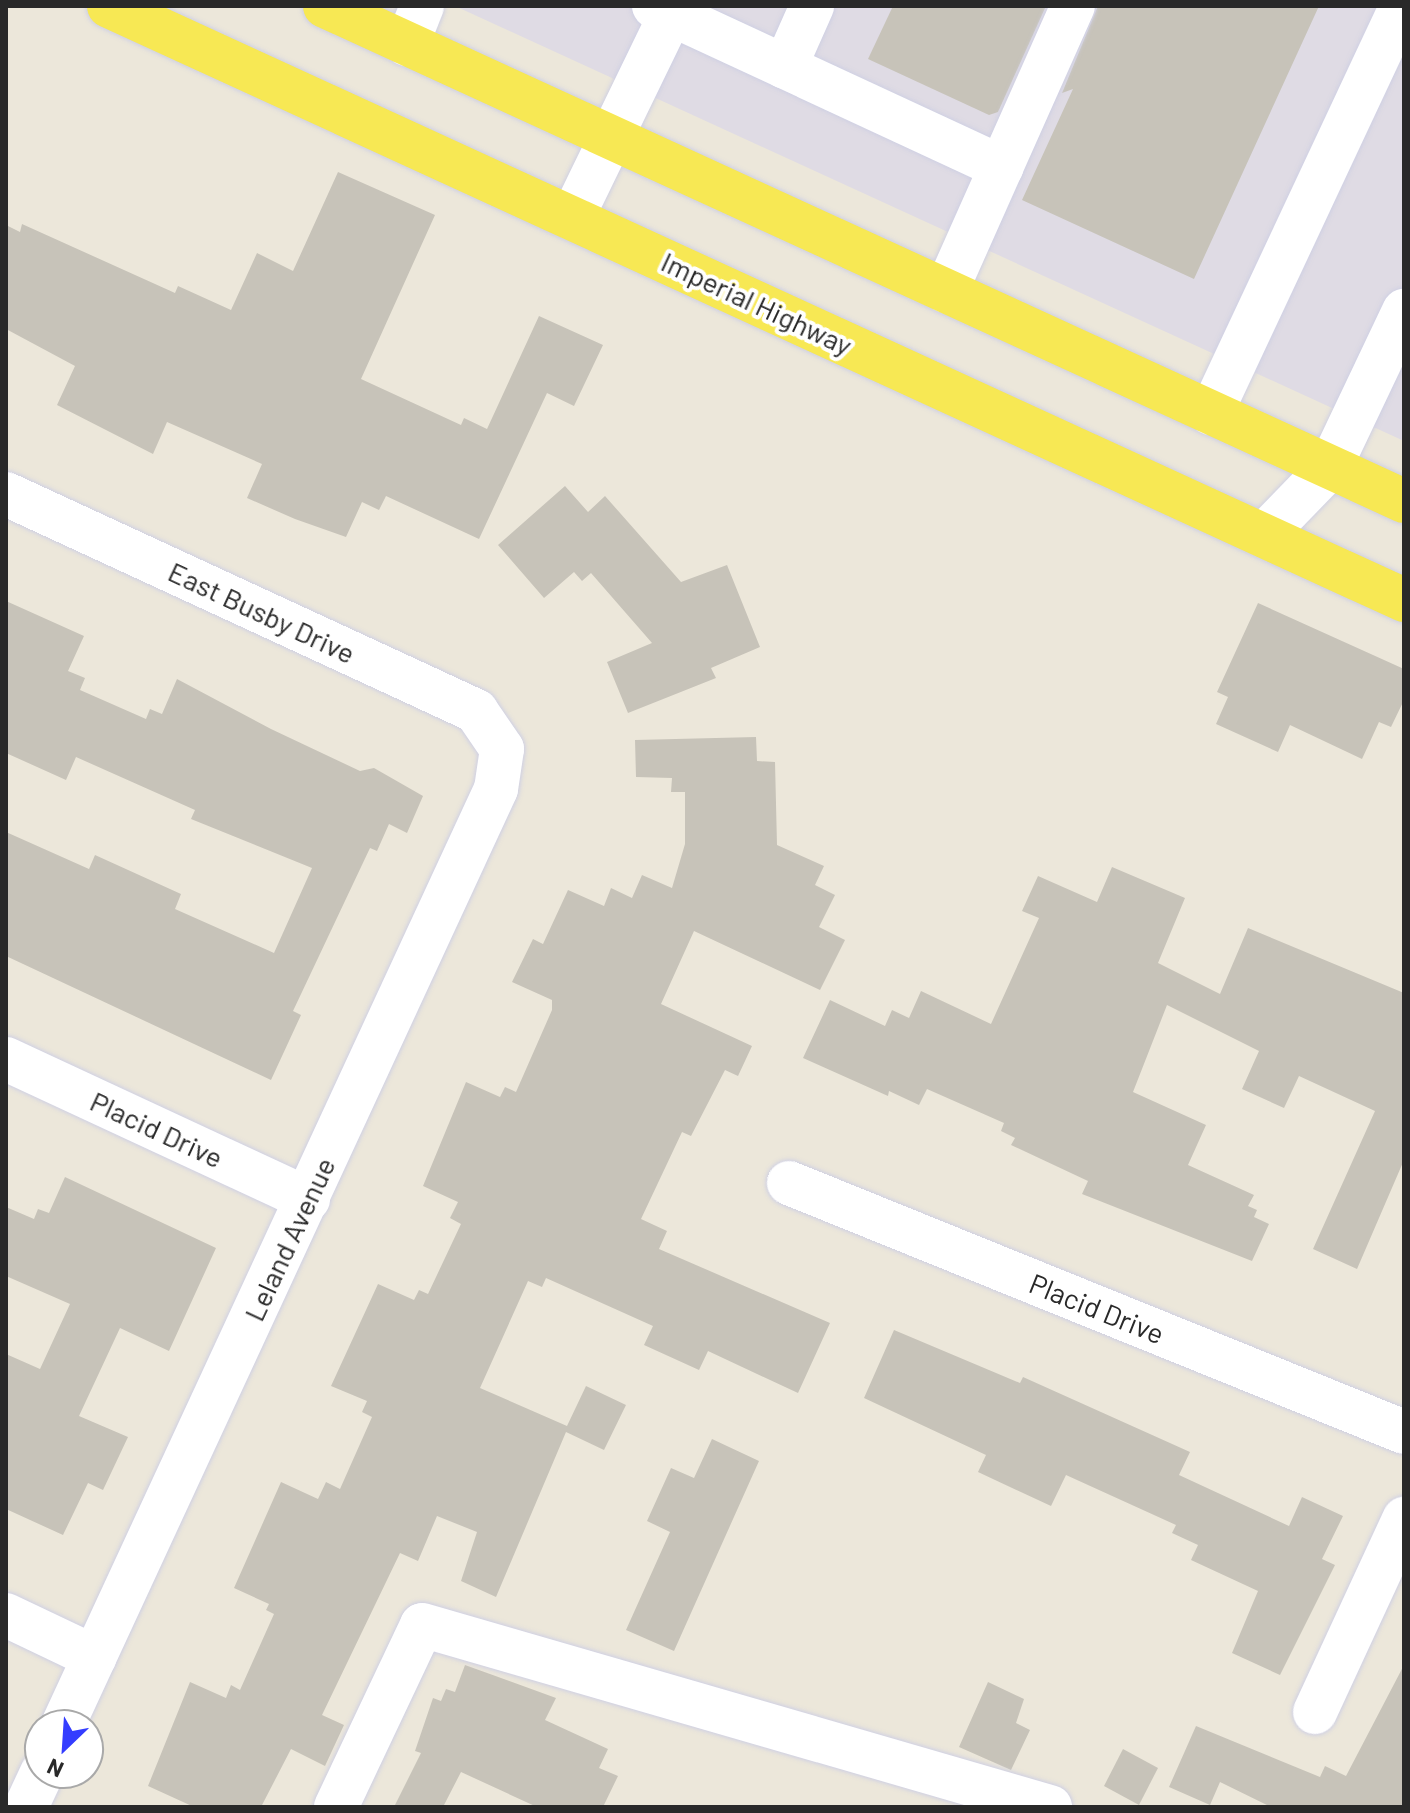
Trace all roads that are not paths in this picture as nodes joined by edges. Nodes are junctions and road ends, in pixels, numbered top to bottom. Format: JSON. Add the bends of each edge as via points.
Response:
{"nodes":[{"id":1,"x":109,"y":6,"type":"edge"},
{"id":2,"x":325,"y":6,"type":"edge"},
{"id":3,"x":812,"y":6,"type":"edge"},
{"id":4,"x":1073,"y":6,"type":"edge"},
{"id":5,"x":1402,"y":6,"type":"edge"},
{"id":6,"x":667,"y":9,"type":"edge"},
{"id":7,"x":415,"y":25,"type":"edge"},
{"id":8,"x":785,"y":67,"type":"junction"},
{"id":9,"x":616,"y":139,"type":"junction"},
{"id":10,"x":1001,"y":167,"type":"junction"},
{"id":11,"x":572,"y":218,"type":"junction"},
{"id":12,"x":946,"y":291,"type":"junction"},
{"id":13,"x":1404,"y":311,"type":"edge"},
{"id":14,"x":1395,"y":357,"type":"edge"},
{"id":15,"x":1211,"y":413,"type":"junction"},
{"id":16,"x":1330,"y":467,"type":"junction"},
{"id":17,"x":6,"y":494,"type":"edge"},
{"id":18,"x":1404,"y":501,"type":"edge"},
{"id":19,"x":1264,"y":535,"type":"junction"},
{"id":20,"x":1404,"y":600,"type":"edge"},
{"id":21,"x":502,"y":749,"type":"joint"},
{"id":22,"x":6,"y":1059,"type":"edge"},
{"id":23,"x":789,"y":1183,"type":"dead end"},
{"id":24,"x":308,"y":1199,"type":"junction"},
{"id":25,"x":1404,"y":1432,"type":"edge"},
{"id":26,"x":1404,"y":1519,"type":"edge"},
{"id":27,"x":6,"y":1615,"type":"edge"},
{"id":28,"x":94,"y":1657,"type":"junction"},
{"id":29,"x":70,"y":1709,"type":"edge"},
{"id":30,"x":1315,"y":1712,"type":"dead end"},
{"id":31,"x":336,"y":1807,"type":"edge"},
{"id":32,"x":1050,"y":1807,"type":"edge"}],
"edges":[{"from":1,"to":11,"type":"main road","name":"Imperial Highway"},
{"from":2,"to":7,"type":"main road"},
{"from":3,"to":8,"type":"street"},
{"from":4,"to":10,"type":"street"},
{"from":5,"to":15,"type":"street"},
{"from":6,"to":8,"type":"street"},
{"from":6,"to":9,"type":"street"},
{"from":7,"to":9,"type":"main road"},
{"from":8,"to":10,"type":"street"},
{"from":9,"to":11,"type":"street"},
{"from":9,"to":12,"type":"main road"},
{"from":10,"to":12,"type":"street"},
{"from":11,"to":19,"type":"main road","name":"Imperial Highway"},
{"from":12,"to":15,"type":"main road"},
{"from":13,"to":14,"type":"street"},
{"from":14,"to":16,"type":"street"},
{"from":15,"to":16,"type":"main road"},
{"from":16,"to":18,"type":"main road"},
{"from":16,"to":19,"type":"street"},
{"from":17,"to":21,"type":"street","name":"East Busby Drive","via":[[476,711]]},
{"from":19,"to":20,"type":"main road","name":"Imperial Highway"},
{"from":21,"to":24,"type":"street","name":"Leland Avenue","via":[[496,789]]},
{"from":22,"to":24,"type":"street","name":"Placid Drive"},
{"from":23,"to":25,"type":"street","name":"Placid Drive"},
{"from":24,"to":28,"type":"street","name":"Leland Avenue"},
{"from":26,"to":30,"type":"street"},
{"from":27,"to":28,"type":"street"},
{"from":28,"to":29,"type":"street","name":"Leland Avenue"},
{"from":31,"to":32,"type":"street","via":[[422,1625]]}]}
